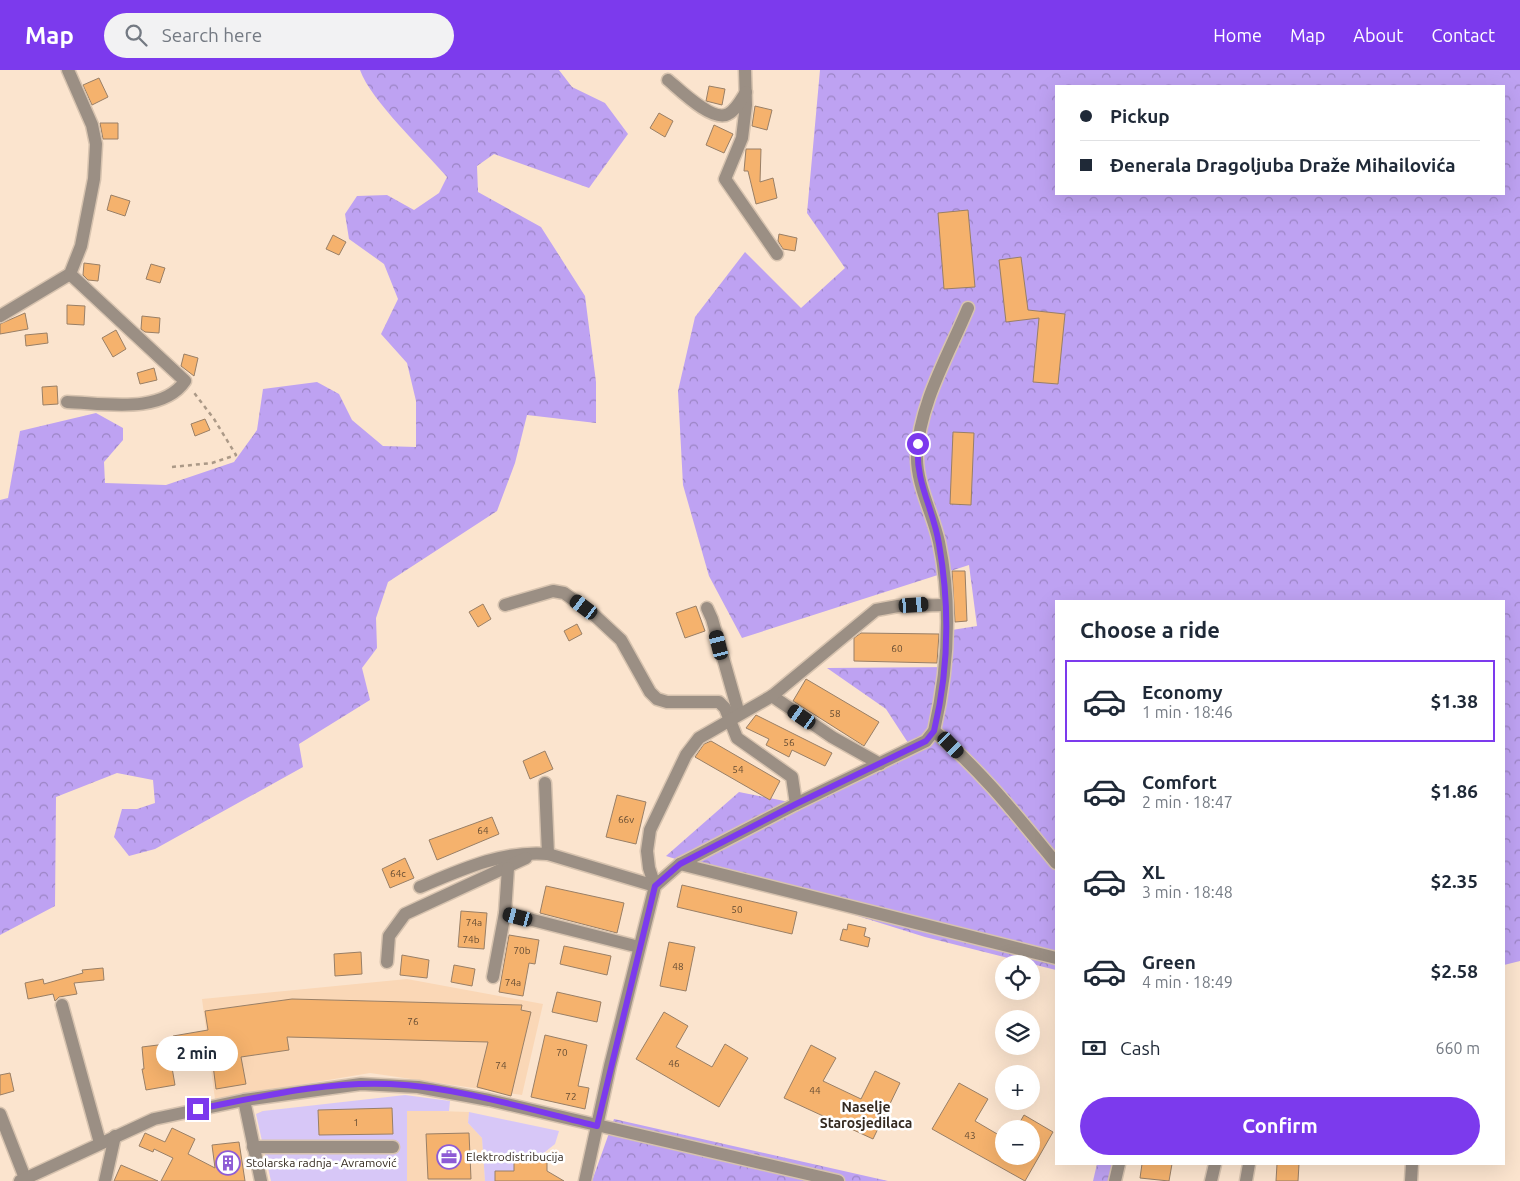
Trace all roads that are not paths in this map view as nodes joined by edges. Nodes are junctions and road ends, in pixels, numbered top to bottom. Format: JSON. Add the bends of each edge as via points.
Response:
{"nodes":[{"id":1,"x":68,"y":70,"type":"edge"},
{"id":2,"x":745,"y":70,"type":"edge"},
{"id":3,"x":668,"y":80,"type":"dead end"},
{"id":4,"x":746,"y":92,"type":"junction"},
{"id":5,"x":778,"y":254,"type":"dead end"},
{"id":6,"x":70,"y":274,"type":"junction"},
{"id":7,"x":968,"y":308,"type":"dead end"},
{"id":8,"x":0,"y":316,"type":"edge"},
{"id":9,"x":67,"y":402,"type":"dead end"},
{"id":10,"x":505,"y":605,"type":"dead end"},
{"id":11,"x":946,"y":605,"type":"junction"},
{"id":12,"x":707,"y":608,"type":"dead end"},
{"id":13,"x":772,"y":696,"type":"junction"},
{"id":14,"x":731,"y":721,"type":"junction"},
{"id":15,"x":934,"y":731,"type":"junction"},
{"id":16,"x":880,"y":764,"type":"junction"},
{"id":17,"x":544,"y":783,"type":"dead end"},
{"id":18,"x":796,"y":804,"type":"junction"},
{"id":19,"x":541,"y":853,"type":"junction"},
{"id":20,"x":1055,"y":862,"type":"edge"},
{"id":21,"x":680,"y":864,"type":"junction"},
{"id":22,"x":508,"y":868,"type":"junction"},
{"id":23,"x":655,"y":886,"type":"junction"},
{"id":24,"x":420,"y":887,"type":"dead end"},
{"id":25,"x":505,"y":913,"type":"junction"},
{"id":26,"x":639,"y":947,"type":"junction"},
{"id":27,"x":1055,"y":958,"type":"edge"},
{"id":28,"x":387,"y":962,"type":"dead end"},
{"id":29,"x":493,"y":977,"type":"dead end"},
{"id":30,"x":62,"y":1005,"type":"dead end"},
{"id":31,"x":244,"y":1100,"type":"junction"},
{"id":32,"x":0,"y":1114,"type":"edge"},
{"id":33,"x":597,"y":1126,"type":"junction"},
{"id":34,"x":115,"y":1136,"type":"junction"},
{"id":35,"x":100,"y":1143,"type":"junction"},
{"id":36,"x":253,"y":1147,"type":"junction"},
{"id":37,"x":393,"y":1147,"type":"dead end"},
{"id":38,"x":1119,"y":1165,"type":"edge"},
{"id":39,"x":1215,"y":1165,"type":"edge"},
{"id":40,"x":1249,"y":1165,"type":"edge"},
{"id":41,"x":1412,"y":1165,"type":"edge"},
{"id":42,"x":23,"y":1180,"type":"edge"},
{"id":43,"x":105,"y":1181,"type":"edge"},
{"id":44,"x":261,"y":1181,"type":"edge"},
{"id":45,"x":585,"y":1181,"type":"edge"},
{"id":46,"x":838,"y":1181,"type":"edge"},
{"id":47,"x":1115,"y":1181,"type":"edge"},
{"id":48,"x":1211,"y":1181,"type":"edge"},
{"id":49,"x":1246,"y":1181,"type":"edge"},
{"id":50,"x":1410,"y":1181,"type":"edge"}],
"edges":[{"from":1,"to":6,"type":"street","via":[[92,125],[96,144],[94,179],[81,246]]},
{"from":2,"to":4,"type":"street"},
{"from":3,"to":4,"type":"street","via":[[710,114],[720,116],[728,115],[736,108]]},
{"from":4,"to":5,"type":"street","via":[[742,138],[725,179]]},
{"from":6,"to":8,"type":"street"},
{"from":6,"to":9,"type":"street","via":[[185,381],[178,392],[144,404]]},
{"from":7,"to":11,"type":"street","via":[[929,399],[918,444],[918,475],[939,544]]},
{"from":10,"to":14,"type":"street","via":[[553,591],[564,593],[621,640],[657,699],[667,702],[718,702]]},
{"from":11,"to":13,"type":"street","via":[[876,610]]},
{"from":11,"to":15,"type":"street","via":[[947,652]]},
{"from":12,"to":14,"type":"street","via":[[737,707]]},
{"from":13,"to":14,"type":"street"},
{"from":13,"to":16,"type":"street","via":[[832,737]]},
{"from":14,"to":18,"type":"street","via":[[737,738],[792,777]]},
{"from":14,"to":23,"type":"street","via":[[699,738],[686,754],[650,830],[647,851]]},
{"from":15,"to":16,"type":"street","via":[[926,741]]},
{"from":15,"to":20,"type":"street","via":[[1000,795]]},
{"from":16,"to":18,"type":"street"},
{"from":17,"to":19,"type":"street"},
{"from":18,"to":21,"type":"street"},
{"from":19,"to":22,"type":"street"},
{"from":19,"to":23,"type":"street"},
{"from":19,"to":24,"type":"street","via":[[482,861]]},
{"from":21,"to":23,"type":"street"},
{"from":21,"to":27,"type":"street"},
{"from":22,"to":25,"type":"street"},
{"from":22,"to":28,"type":"street","via":[[405,914],[389,936]]},
{"from":23,"to":26,"type":"street"},
{"from":25,"to":26,"type":"street"},
{"from":25,"to":29,"type":"street"},
{"from":26,"to":33,"type":"street"},
{"from":30,"to":35,"type":"street"},
{"from":31,"to":33,"type":"street","via":[[326,1087],[390,1084],[489,1100]]},
{"from":31,"to":34,"type":"street","via":[[154,1119]]},
{"from":31,"to":36,"type":"street"},
{"from":32,"to":42,"type":"street"},
{"from":33,"to":45,"type":"street"},
{"from":33,"to":46,"type":"street"},
{"from":34,"to":35,"type":"street"},
{"from":34,"to":43,"type":"street"},
{"from":35,"to":42,"type":"street"},
{"from":36,"to":37,"type":"street"},
{"from":36,"to":44,"type":"street"},
{"from":38,"to":47,"type":"street"},
{"from":39,"to":48,"type":"street"},
{"from":40,"to":49,"type":"street"},
{"from":41,"to":50,"type":"street"}]}
